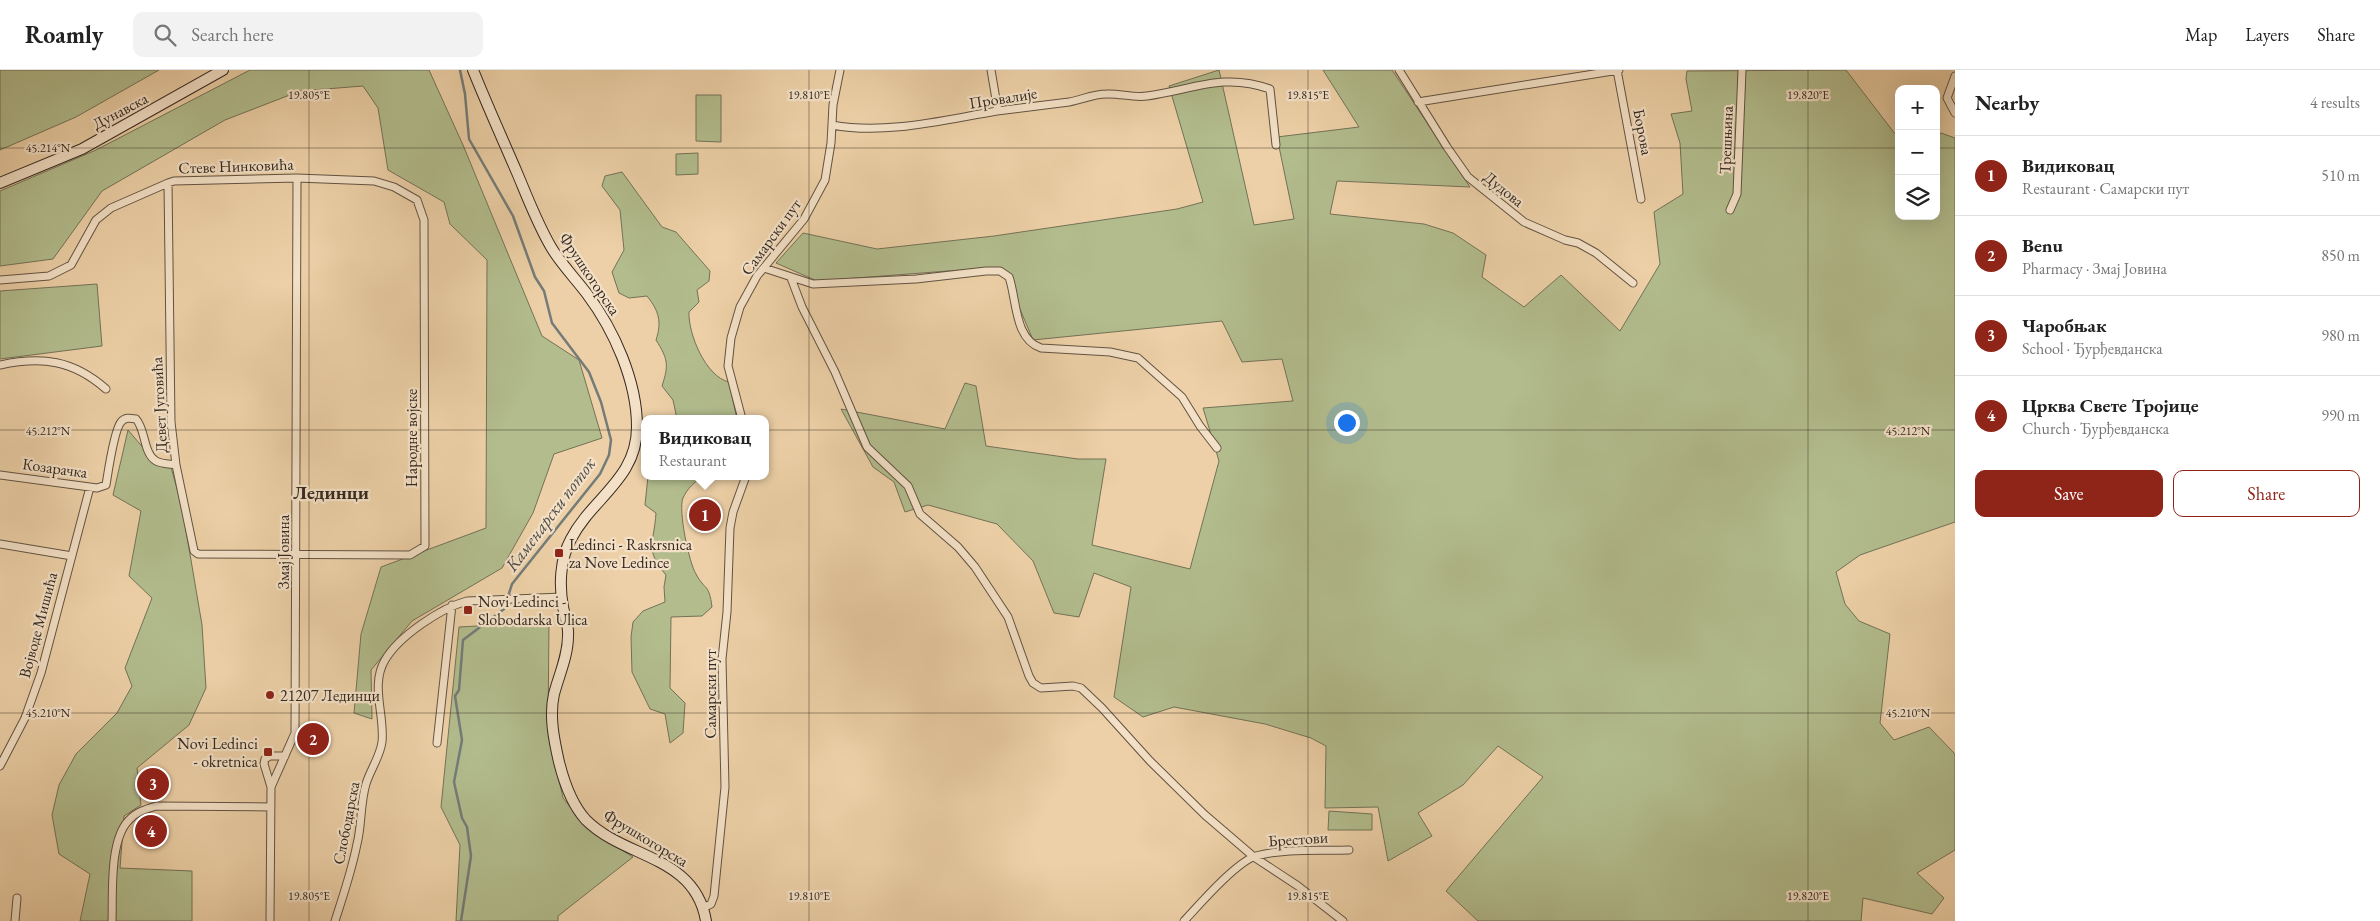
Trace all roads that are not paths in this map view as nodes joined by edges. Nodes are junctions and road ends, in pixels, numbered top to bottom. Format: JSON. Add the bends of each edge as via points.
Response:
{"nodes":[{"id":1,"x":224,"y":70,"type":"edge"},
{"id":2,"x":473,"y":70,"type":"edge"},
{"id":3,"x":840,"y":70,"type":"edge"},
{"id":4,"x":991,"y":70,"type":"edge"},
{"id":5,"x":1400,"y":70,"type":"edge"},
{"id":6,"x":1618,"y":70,"type":"edge"},
{"id":7,"x":1742,"y":70,"type":"edge"},
{"id":8,"x":1955,"y":76,"type":"edge"},
{"id":9,"x":1418,"y":102,"type":"junction"},
{"id":10,"x":998,"y":111,"type":"junction"},
{"id":11,"x":1955,"y":113,"type":"edge"},
{"id":12,"x":832,"y":124,"type":"junction"},
{"id":13,"x":1276,"y":145,"type":"dead end"},
{"id":14,"x":298,"y":178,"type":"junction"},
{"id":15,"x":0,"y":183,"type":"edge"},
{"id":16,"x":168,"y":183,"type":"junction"},
{"id":17,"x":417,"y":200,"type":"joint"},
{"id":18,"x":1641,"y":200,"type":"dead end"},
{"id":19,"x":1730,"y":210,"type":"dead end"},
{"id":20,"x":764,"y":268,"type":"junction"},
{"id":21,"x":791,"y":278,"type":"junction"},
{"id":22,"x":0,"y":280,"type":"edge"},
{"id":23,"x":1633,"y":283,"type":"dead end"},
{"id":24,"x":0,"y":365,"type":"edge"},
{"id":25,"x":106,"y":388,"type":"dead end"},
{"id":26,"x":741,"y":415,"type":"edge"},
{"id":27,"x":1217,"y":448,"type":"dead end"},
{"id":28,"x":176,"y":465,"type":"junction"},
{"id":29,"x":0,"y":475,"type":"edge"},
{"id":30,"x":745,"y":480,"type":"edge"},
{"id":31,"x":90,"y":487,"type":"junction"},
{"id":32,"x":0,"y":544,"type":"edge"},
{"id":33,"x":296,"y":554,"type":"junction"},
{"id":34,"x":72,"y":556,"type":"junction"},
{"id":35,"x":562,"y":597,"type":"junction"},
{"id":36,"x":452,"y":605,"type":"junction"},
{"id":37,"x":438,"y":743,"type":"dead end"},
{"id":38,"x":285,"y":756,"type":"junction"},
{"id":39,"x":0,"y":766,"type":"edge"},
{"id":40,"x":271,"y":787,"type":"junction"},
{"id":41,"x":271,"y":807,"type":"junction"},
{"id":42,"x":1349,"y":850,"type":"dead end"},
{"id":43,"x":1254,"y":857,"type":"junction"},
{"id":44,"x":17,"y":898,"type":"dead end"},
{"id":45,"x":703,"y":908,"type":"junction"},
{"id":46,"x":15,"y":921,"type":"edge"},
{"id":47,"x":112,"y":921,"type":"edge"},
{"id":48,"x":270,"y":921,"type":"edge"},
{"id":49,"x":335,"y":921,"type":"edge"},
{"id":50,"x":706,"y":921,"type":"edge"},
{"id":51,"x":1184,"y":921,"type":"edge"},
{"id":52,"x":1343,"y":921,"type":"edge"}],
"edges":[{"from":1,"to":15,"type":"street","name":"Дунавска","via":[[82,149]]},
{"from":2,"to":35,"type":"street","name":"Фрушкогорска","via":[[550,246],[612,335],[636,410],[634,454],[571,539],[561,572]]},
{"from":3,"to":12,"type":"street","name":"Самарски пут"},
{"from":4,"to":10,"type":"street"},
{"from":5,"to":9,"type":"street","name":"Дудова"},
{"from":6,"to":9,"type":"street"},
{"from":6,"to":18,"type":"street","name":"Борова"},
{"from":7,"to":19,"type":"street","name":"Трешњина","via":[[1738,194]]},
{"from":8,"to":11,"type":"street","via":[[1947,98]]},
{"from":9,"to":23,"type":"street","name":"Дудова","via":[[1459,165],[1488,194],[1524,222],[1578,243],[1596,254]]},
{"from":10,"to":12,"type":"street","name":"Провалије","via":[[929,124],[849,128]]},
{"from":10,"to":13,"type":"street","name":"Провалије","via":[[1072,102],[1105,94],[1146,96],[1222,81],[1238,82],[1270,89]]},
{"from":12,"to":20,"type":"street","name":"Самарски пут","via":[[825,180],[804,219]]},
{"from":14,"to":16,"type":"street","name":"Стеве Нинковића","via":[[180,180]]},
{"from":14,"to":17,"type":"street","name":"Стеве Нинковића","via":[[374,181]]},
{"from":14,"to":33,"type":"street","name":"Змај Јовина"},
{"from":16,"to":22,"type":"street","name":"Стеве Нинковића","via":[[111,208],[96,220],[71,265],[49,276]]},
{"from":16,"to":28,"type":"street","name":"Девет Југовића","via":[[171,422]]},
{"from":17,"to":33,"type":"street","name":"Народне војске","via":[[424,220],[425,546],[410,555]]},
{"from":20,"to":21,"type":"street"},
{"from":20,"to":26,"type":"street","name":"Самарски пут","via":[[740,307],[731,338],[728,366]]},
{"from":21,"to":27,"type":"street","via":[[813,284],[831,284],[995,270],[1004,273],[1009,277],[1022,331],[1030,344],[1041,348],[1110,352],[1138,358],[1182,397]]},
{"from":21,"to":43,"type":"street","via":[[867,447],[908,486],[920,514],[976,567],[1008,617],[1033,683],[1048,689],[1081,688],[1205,815]]},
{"from":24,"to":25,"type":"street","via":[[31,360],[65,364]]},
{"from":28,"to":31,"type":"street","name":"Козарачка","via":[[157,462],[141,424],[128,418],[121,422],[117,432],[106,485]]},
{"from":28,"to":33,"type":"street","name":"Девет Југовића","via":[[194,551],[198,554]]},
{"from":29,"to":31,"type":"street","name":"Козарачка"},
{"from":30,"to":45,"type":"street","name":"Самарски пут","via":[[730,528],[722,659],[725,787],[714,896],[711,904]]},
{"from":31,"to":34,"type":"street","name":"Војводе Мишића"},
{"from":32,"to":34,"type":"street"},
{"from":33,"to":38,"type":"street","name":"Змај Јовина","via":[[296,733]]},
{"from":34,"to":39,"type":"street","name":"Војводе Мишића","via":[[41,673],[25,718]]},
{"from":35,"to":36,"type":"street","name":"Слободарска","via":[[493,599]]},
{"from":35,"to":45,"type":"street","name":"Фрушкогорска","via":[[568,645],[552,711],[560,763],[569,791],[578,809],[595,827],[675,870],[692,887]]},
{"from":36,"to":37,"type":"street"},
{"from":36,"to":49,"type":"street","name":"Слободарска","via":[[408,636],[385,660],[378,688],[382,743],[366,784],[358,844]]},
{"from":38,"to":40,"type":"street","name":"Змај Јовина"},
{"from":38,"to":40,"type":"street","via":[[264,759]]},
{"from":40,"to":41,"type":"street","name":"Змај Јовина"},
{"from":41,"to":47,"type":"street","via":[[156,806],[141,810],[120,832],[116,847]]},
{"from":41,"to":48,"type":"street","name":"Змај Јовина"},
{"from":42,"to":43,"type":"street","name":"Брестови","via":[[1291,851]]},
{"from":43,"to":51,"type":"street","name":"Брестови","via":[[1233,872]]},
{"from":43,"to":52,"type":"street"},
{"from":44,"to":46,"type":"street"},
{"from":45,"to":50,"type":"street","name":"Фрушкогорска"}]}
